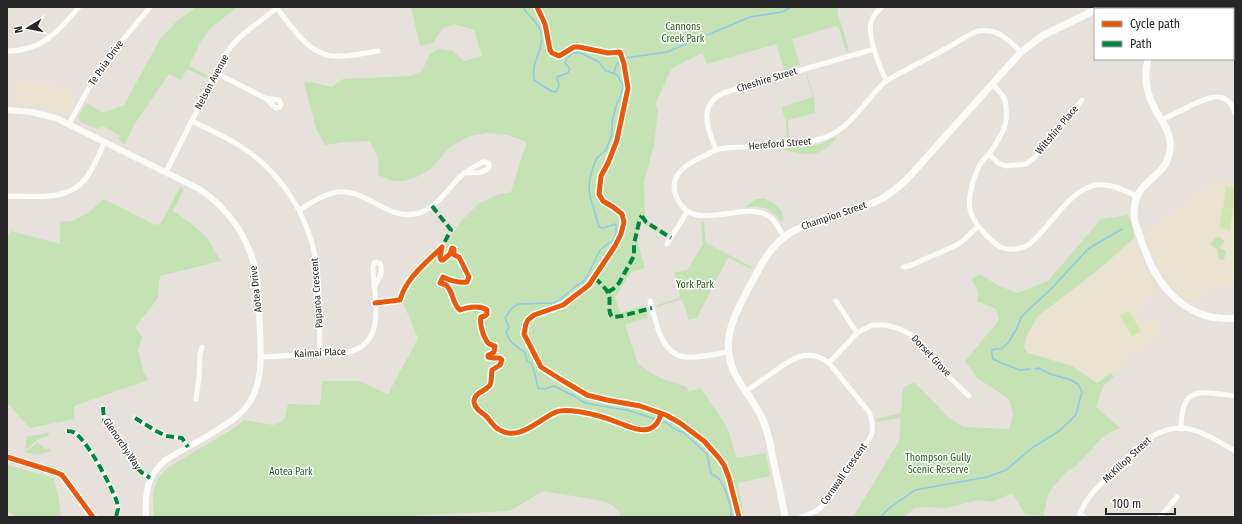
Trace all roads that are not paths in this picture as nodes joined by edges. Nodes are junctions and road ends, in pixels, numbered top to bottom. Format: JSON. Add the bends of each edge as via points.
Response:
{"nodes":[{"id":1,"x":79,"y":7,"type":"edge"},
{"id":2,"x":150,"y":7,"type":"edge"},
{"id":3,"x":278,"y":7,"type":"edge"},
{"id":4,"x":882,"y":7,"type":"edge"},
{"id":5,"x":1094,"y":11,"type":"edge"},
{"id":6,"x":874,"y":49,"type":"junction"},
{"id":7,"x":7,"y":51,"type":"edge"},
{"id":8,"x":378,"y":51,"type":"dead end"},
{"id":9,"x":1021,"y":52,"type":"junction"},
{"id":10,"x":1148,"y":60,"type":"edge"},
{"id":11,"x":216,"y":73,"type":"junction"},
{"id":12,"x":887,"y":81,"type":"junction"},
{"id":13,"x":992,"y":84,"type":"junction"},
{"id":14,"x":265,"y":98,"type":"dead end"},
{"id":15,"x":1082,"y":100,"type":"dead end"},
{"id":16,"x":7,"y":110,"type":"edge"},
{"id":17,"x":1235,"y":113,"type":"edge"},
{"id":18,"x":1162,"y":120,"type":"junction"},
{"id":19,"x":192,"y":121,"type":"junction"},
{"id":20,"x":69,"y":124,"type":"junction"},
{"id":21,"x":105,"y":142,"type":"junction"},
{"id":22,"x":716,"y":150,"type":"junction"},
{"id":23,"x":989,"y":154,"type":"junction"},
{"id":24,"x":166,"y":172,"type":"junction"},
{"id":25,"x":464,"y":173,"type":"dead end"},
{"id":26,"x":7,"y":196,"type":"edge"},
{"id":27,"x":1136,"y":196,"type":"junction"},
{"id":28,"x":298,"y":210,"type":"junction"},
{"id":29,"x":688,"y":212,"type":"junction"},
{"id":30,"x":978,"y":226,"type":"junction"},
{"id":31,"x":784,"y":237,"type":"junction"},
{"id":32,"x":667,"y":244,"type":"dead end"},
{"id":33,"x":903,"y":267,"type":"dead end"},
{"id":34,"x":374,"y":286,"type":"dead end"},
{"id":35,"x":650,"y":301,"type":"dead end"},
{"id":36,"x":836,"y":301,"type":"dead end"},
{"id":37,"x":1235,"y":318,"type":"edge"},
{"id":38,"x":857,"y":333,"type":"junction"},
{"id":39,"x":202,"y":346,"type":"dead end"},
{"id":40,"x":729,"y":352,"type":"junction"},
{"id":41,"x":320,"y":354,"type":"junction"},
{"id":42,"x":261,"y":357,"type":"junction"},
{"id":43,"x":829,"y":363,"type":"junction"},
{"id":44,"x":746,"y":391,"type":"junction"},
{"id":45,"x":969,"y":396,"type":"dead end"},
{"id":46,"x":1235,"y":396,"type":"edge"},
{"id":47,"x":196,"y":399,"type":"dead end"},
{"id":48,"x":103,"y":407,"type":"dead end"},
{"id":49,"x":135,"y":418,"type":"dead end"},
{"id":50,"x":1181,"y":429,"type":"junction"},
{"id":51,"x":67,"y":431,"type":"dead end"},
{"id":52,"x":188,"y":447,"type":"junction"},
{"id":53,"x":1235,"y":451,"type":"edge"},
{"id":54,"x":150,"y":478,"type":"junction"},
{"id":55,"x":1177,"y":497,"type":"dead end"},
{"id":56,"x":1079,"y":516,"type":"edge"},
{"id":57,"x":116,"y":517,"type":"edge"},
{"id":58,"x":146,"y":517,"type":"edge"},
{"id":59,"x":785,"y":517,"type":"edge"},
{"id":60,"x":801,"y":517,"type":"edge"},
{"id":61,"x":1085,"y":517,"type":"edge"},
{"id":62,"x":1160,"y":517,"type":"edge"}],
"edges":[{"from":1,"to":7,"type":"street","via":[[49,39],[28,48]]},
{"from":2,"to":20,"type":"street","name":"Te Puia Drive","via":[[106,59]]},
{"from":3,"to":8,"type":"street","via":[[302,40],[316,51],[333,56]]},
{"from":3,"to":11,"type":"street","name":"Nelson Avenue","via":[[234,43]]},
{"from":4,"to":6,"type":"street","via":[[870,23]]},
{"from":5,"to":9,"type":"main road","name":"Champion Street","via":[[1042,36]]},
{"from":6,"to":12,"type":"street"},
{"from":6,"to":22,"type":"street","name":"Cheshire Street","via":[[718,96],[708,107],[706,116],[707,127]]},
{"from":9,"to":12,"type":"street","name":"Hereford Street","via":[[997,33],[978,31]]},
{"from":9,"to":13,"type":"main road","name":"Champion Street"},
{"from":10,"to":18,"type":"main road","via":[[1147,88],[1151,102]]},
{"from":11,"to":14,"type":"street"},
{"from":11,"to":19,"type":"street","name":"Nelson Avenue"},
{"from":12,"to":22,"type":"street","name":"Hereford Street","via":[[844,127],[823,139]]},
{"from":13,"to":23,"type":"street","via":[[1002,94],[1006,114],[1004,128]]},
{"from":13,"to":31,"type":"main road","name":"Champion Street","via":[[909,177],[891,193],[867,205],[802,226]]},
{"from":15,"to":23,"type":"street","name":"Wiltshire Place","via":[[1034,158],[1026,164],[1007,166],[998,163]]},
{"from":16,"to":20,"type":"street","name":"Aotea Drive","via":[[26,111]]},
{"from":17,"to":18,"type":"street","via":[[1226,100],[1215,96]]},
{"from":18,"to":27,"type":"main road","via":[[1170,140],[1168,157],[1162,169],[1144,184]]},
{"from":19,"to":24,"type":"street","name":"Nelson Avenue"},
{"from":19,"to":28,"type":"street","name":"Paparoa Crescent","via":[[229,139],[271,170]]},
{"from":20,"to":21,"type":"street","name":"Aotea Drive"},
{"from":21,"to":24,"type":"street","name":"Aotea Drive"},
{"from":21,"to":26,"type":"street","via":[[85,179],[70,191],[54,195]]},
{"from":22,"to":29,"type":"street","name":"Hereford Street","via":[[686,165],[676,177],[677,199]]},
{"from":23,"to":30,"type":"street","via":[[981,162],[969,198],[970,212]]},
{"from":24,"to":42,"type":"street","name":"Aotea Drive","via":[[199,189],[218,204],[231,218],[245,241],[257,278]]},
{"from":25,"to":28,"type":"street","via":[[432,206],[420,213],[405,215],[390,212],[361,196],[345,192],[330,194]]},
{"from":27,"to":30,"type":"street","via":[[1106,184],[1080,191],[1033,242],[1014,250],[1002,248],[994,243]]},
{"from":27,"to":37,"type":"main road","via":[[1135,222],[1153,269],[1167,290],[1181,303],[1200,314],[1214,319]]},
{"from":28,"to":41,"type":"street","name":"Paparoa Crescent","via":[[310,237],[315,261]]},
{"from":29,"to":31,"type":"street","via":[[703,216],[760,212],[770,217]]},
{"from":29,"to":32,"type":"street"},
{"from":30,"to":33,"type":"street","via":[[955,246]]},
{"from":31,"to":40,"type":"main road","name":"Champion Street","via":[[764,260],[736,313],[730,328]]},
{"from":34,"to":41,"type":"street","name":"Kaimai Place","via":[[376,317],[373,332],[367,341],[352,351]]},
{"from":35,"to":40,"type":"street","via":[[661,338],[670,351],[687,357]]},
{"from":36,"to":38,"type":"street"},
{"from":38,"to":43,"type":"street","name":"Dorset Grove"},
{"from":38,"to":45,"type":"street","name":"Dorset Grove","via":[[872,325],[885,325],[912,335]]},
{"from":39,"to":47,"type":"street"},
{"from":40,"to":44,"type":"main road","name":"Champion Street","via":[[734,374]]},
{"from":41,"to":42,"type":"street","name":"Kaimai Place"},
{"from":42,"to":52,"type":"street","name":"Aotea Drive","via":[[257,387],[247,406],[233,420]]},
{"from":43,"to":44,"type":"street","name":"Cornwall Crescent","via":[[814,355],[796,357]]},
{"from":43,"to":60,"type":"street","name":"Cornwall Crescent","via":[[866,407],[871,417],[872,435],[824,504],[816,512]]},
{"from":44,"to":59,"type":"main road","name":"Champion Street","via":[[766,428]]},
{"from":46,"to":50,"type":"street","via":[[1206,392],[1194,394],[1183,405]]},
{"from":48,"to":54,"type":"street","name":"Glenorchy Way","via":[[104,420],[135,465]]},
{"from":49,"to":52,"type":"street","via":[[166,436],[182,438]]},
{"from":50,"to":53,"type":"street","name":"McKillop Street","via":[[1196,431]]},
{"from":50,"to":56,"type":"street","name":"McKillop Street","via":[[1162,432],[1147,439],[1094,491]]},
{"from":51,"to":57,"type":"street","via":[[77,434],[96,461],[117,502]]},
{"from":52,"to":54,"type":"street","name":"Aotea Drive","via":[[158,466]]},
{"from":54,"to":58,"type":"street","name":"Aotea Drive","via":[[146,493]]},
{"from":55,"to":62,"type":"street"},
{"from":56,"to":61,"type":"street"}]}
